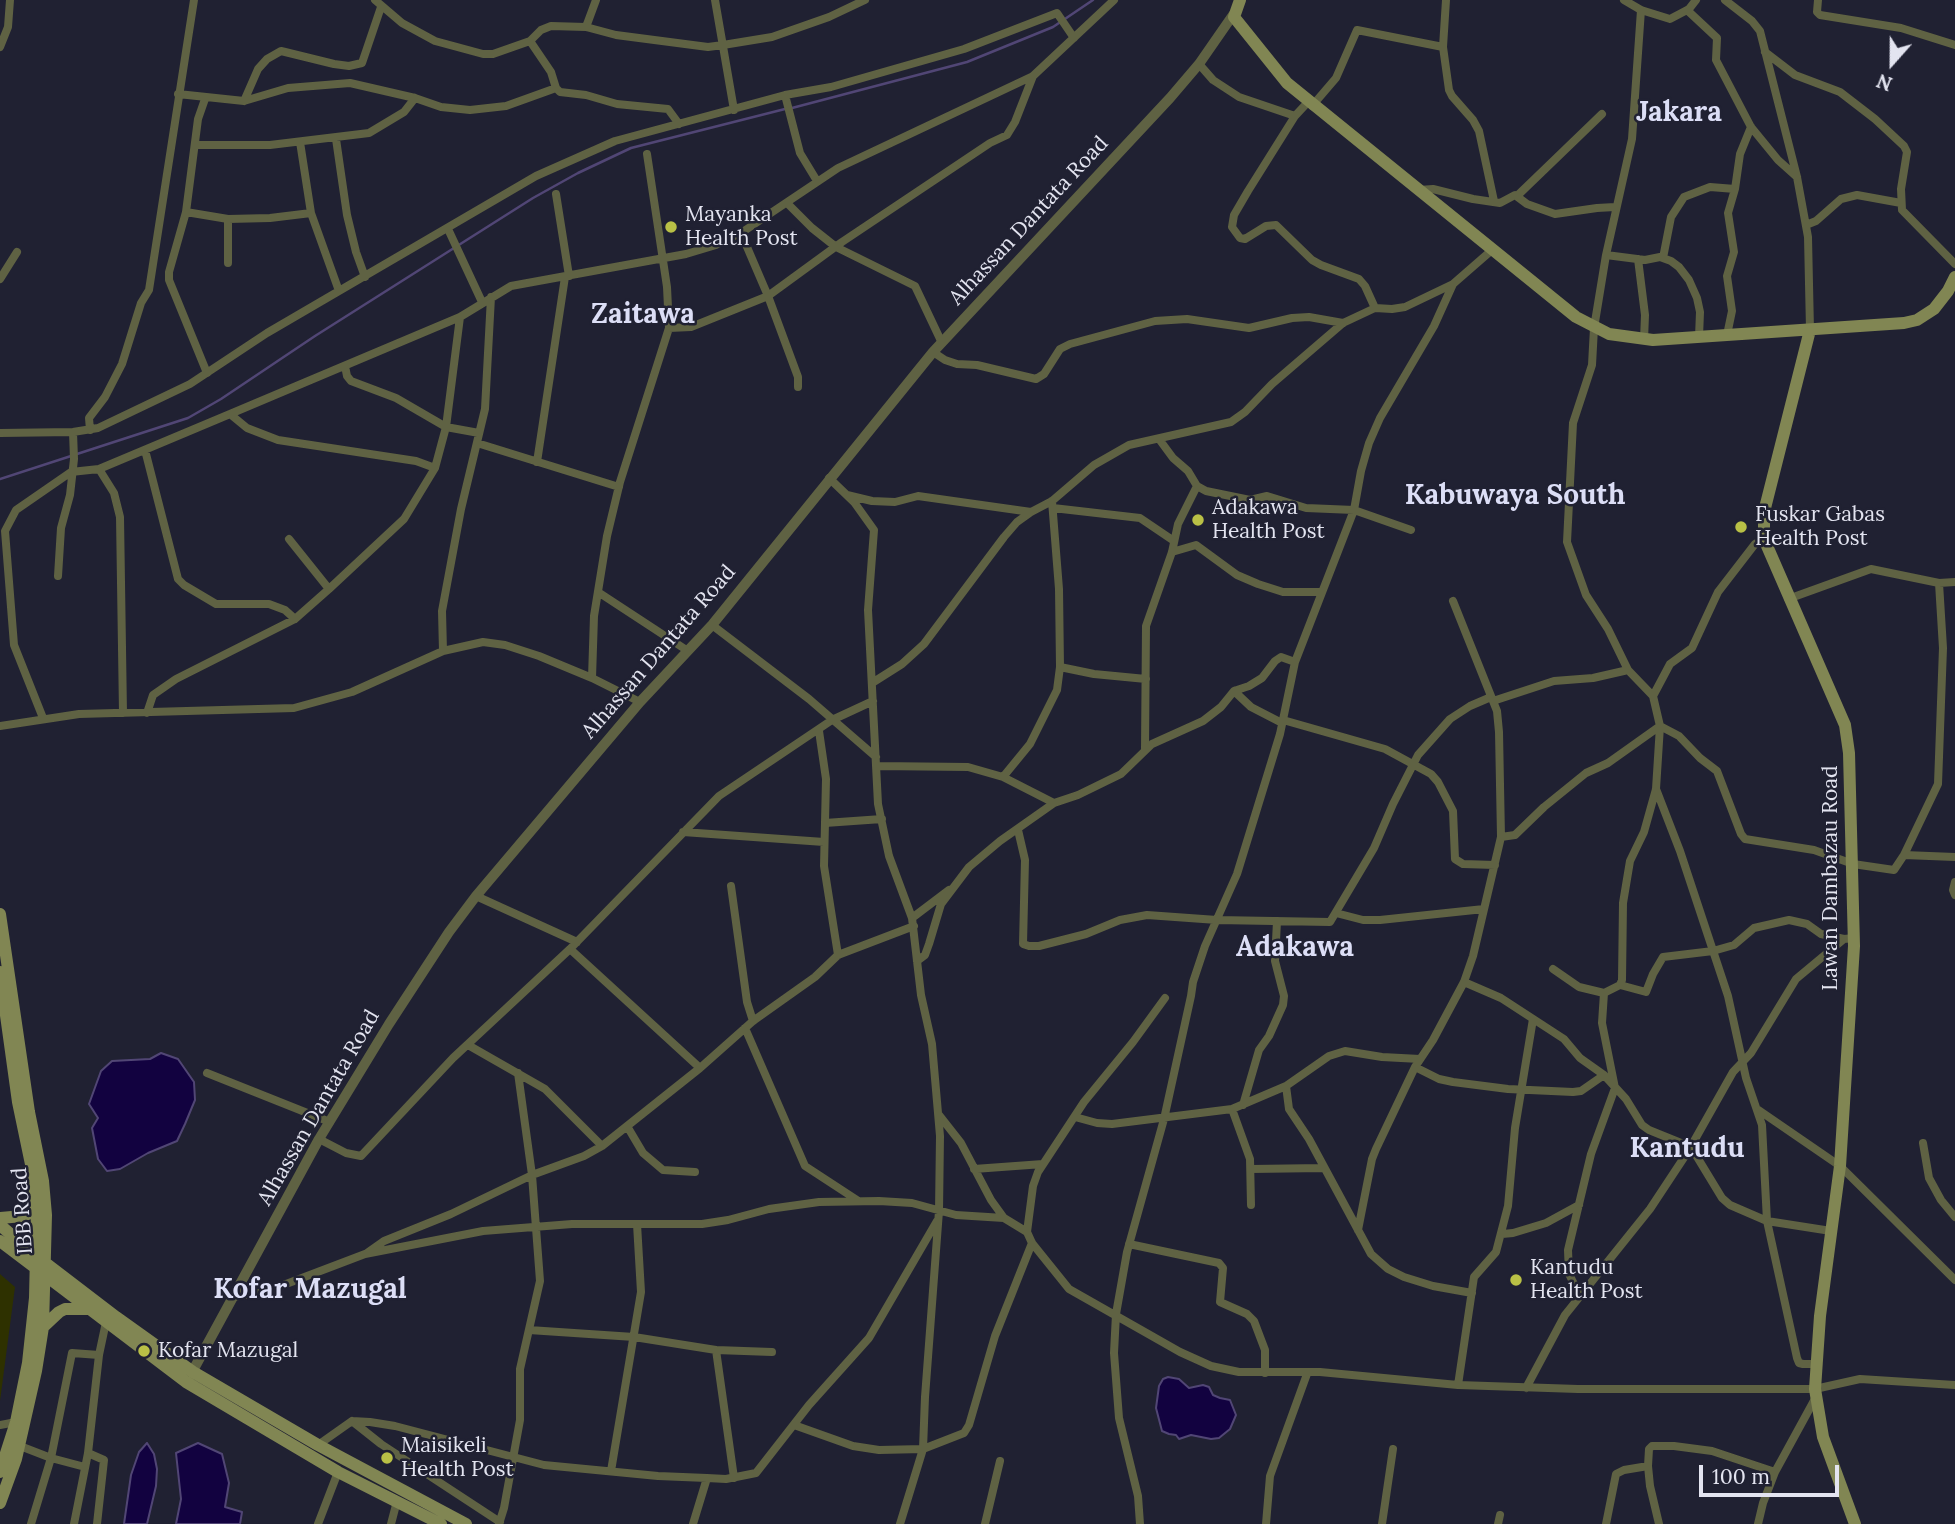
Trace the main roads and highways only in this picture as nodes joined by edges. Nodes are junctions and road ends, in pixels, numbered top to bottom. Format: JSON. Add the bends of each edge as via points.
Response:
{"nodes":[{"id":1,"x":1241,"y":0,"type":"edge"},
{"id":2,"x":1955,"y":277,"type":"edge"},
{"id":3,"x":1810,"y":330,"type":"junction"},
{"id":4,"x":0,"y":914,"type":"edge"},
{"id":5,"x":0,"y":972,"type":"edge"},
{"id":6,"x":37,"y":1210,"type":"junction"},
{"id":7,"x":0,"y":1218,"type":"edge"},
{"id":8,"x":0,"y":1225,"type":"edge"},
{"id":9,"x":0,"y":1241,"type":"edge"},
{"id":10,"x":40,"y":1265,"type":"junction"},
{"id":11,"x":89,"y":1309,"type":"junction"},
{"id":12,"x":43,"y":1327,"type":"junction"},
{"id":13,"x":190,"y":1377,"type":"junction"},
{"id":14,"x":0,"y":1472,"type":"edge"},
{"id":15,"x":0,"y":1503,"type":"edge"},
{"id":16,"x":441,"y":1524,"type":"edge"},
{"id":17,"x":466,"y":1524,"type":"edge"},
{"id":18,"x":1856,"y":1524,"type":"edge"}],
"edges":[{"from":1,"to":3,"type":"main road","via":[[1233,15],[1270,64],[1310,104],[1594,328],[1644,340]]},
{"from":2,"to":3,"type":"main road","via":[[1940,302],[1917,320]]},
{"from":3,"to":18,"type":"main road","name":"Lawan Dambazau Road","via":[[1765,512],[1764,539],[1845,725],[1849,753],[1853,864],[1840,1166],[1820,1316],[1816,1393],[1823,1437]]},
{"from":4,"to":10,"type":"main road","name":"IBB Road","via":[[43,1181],[46,1215]]},
{"from":5,"to":6,"type":"main road","name":"IBB Road"},
{"from":6,"to":7,"type":"main road"},
{"from":6,"to":10,"type":"main road","name":"IBB Road"},
{"from":8,"to":10,"type":"main road"},
{"from":9,"to":10,"type":"main road"},
{"from":10,"to":11,"type":"main road"},
{"from":10,"to":12,"type":"main road","name":"IBB Road"},
{"from":10,"to":13,"type":"main road","via":[[116,1317]]},
{"from":10,"to":14,"type":"main road","name":"IBB Road","via":[[28,1363]]},
{"from":11,"to":12,"type":"main road","via":[[65,1309]]},
{"from":11,"to":13,"type":"main road"},
{"from":12,"to":15,"type":"main road","name":"IBB Road","via":[[20,1446]]},
{"from":13,"to":16,"type":"main road","via":[[338,1472]]},
{"from":13,"to":17,"type":"main road"}]}
